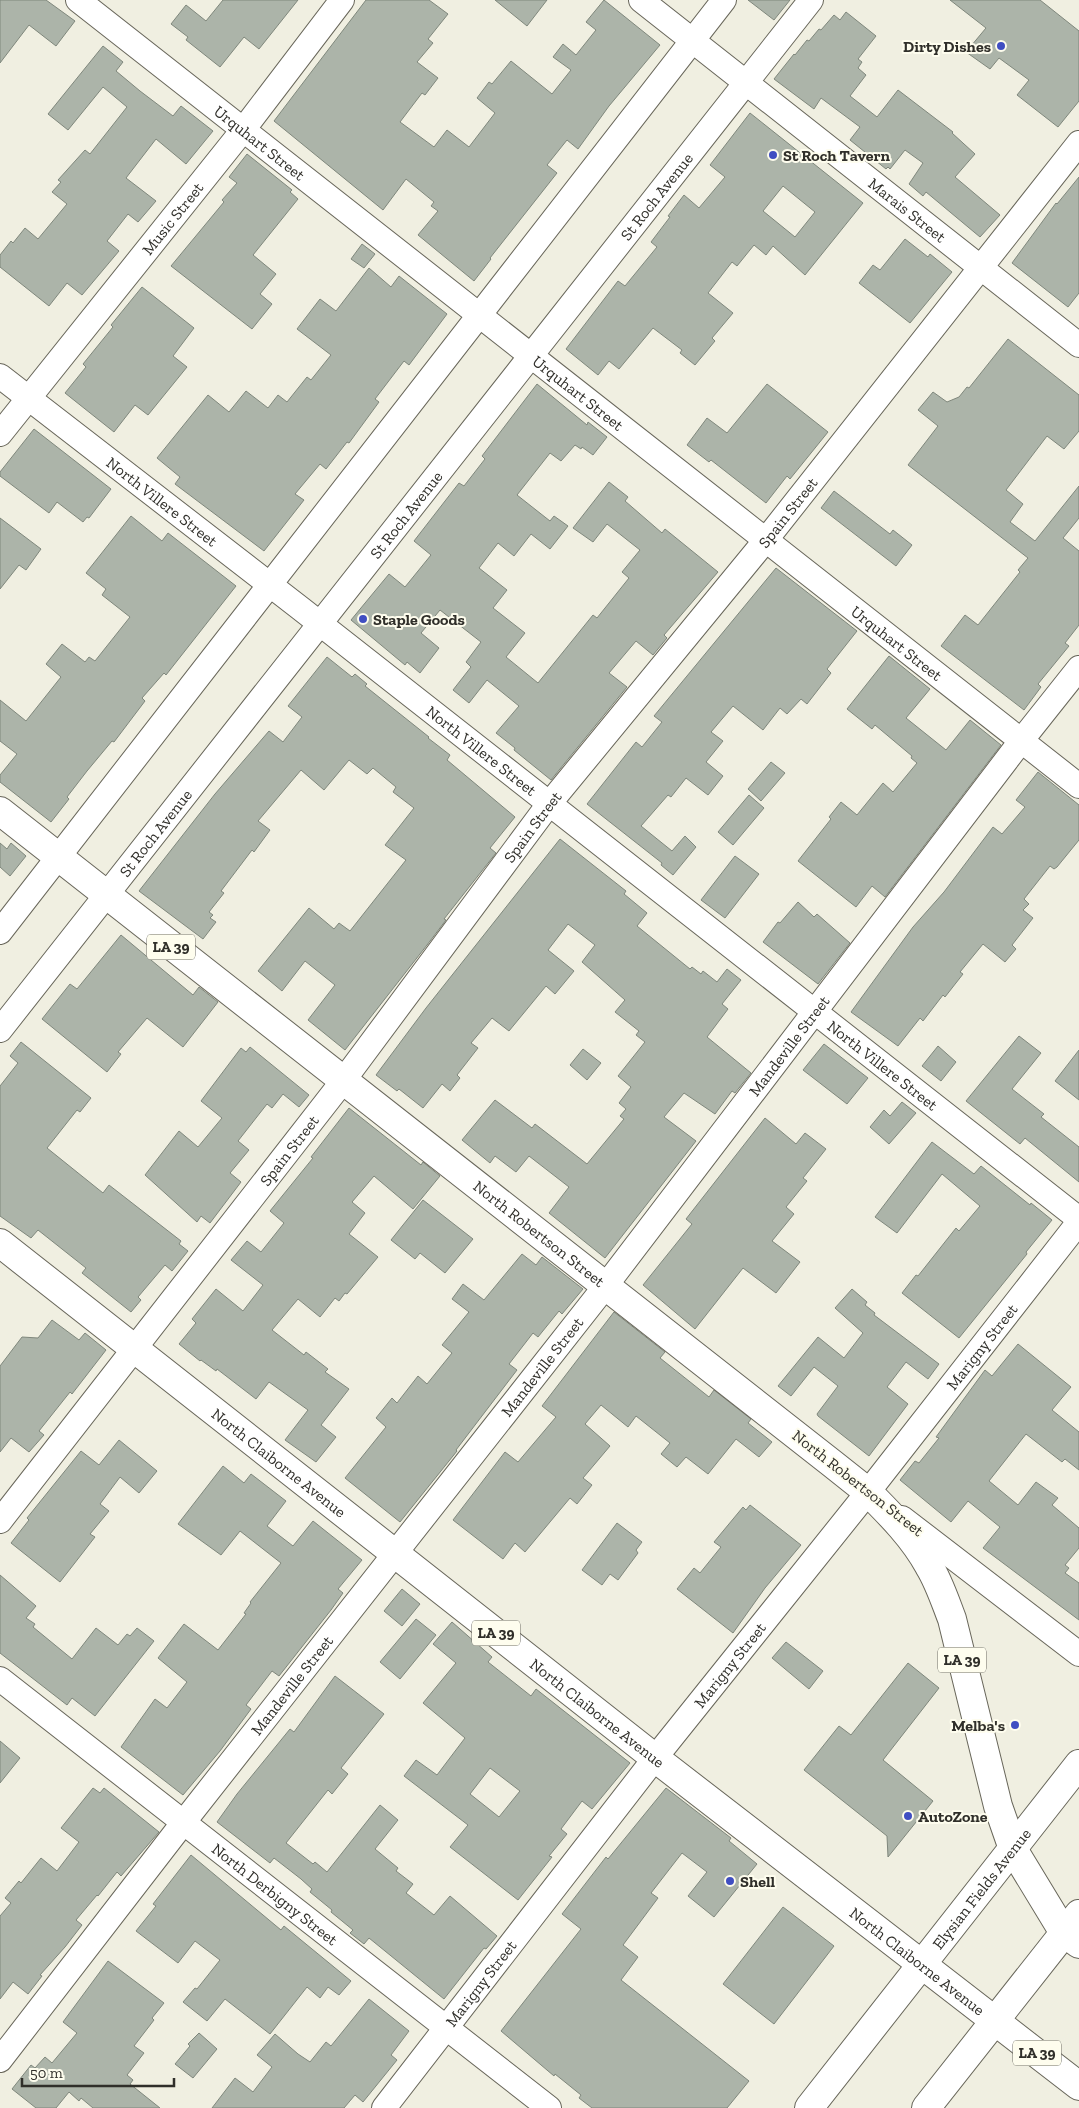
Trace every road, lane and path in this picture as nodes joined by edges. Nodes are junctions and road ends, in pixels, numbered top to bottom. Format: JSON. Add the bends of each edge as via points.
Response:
{"nodes":[{"id":1,"x":78,"y":0,"type":"edge"},
{"id":2,"x":342,"y":0,"type":"edge"},
{"id":3,"x":641,"y":0,"type":"edge"},
{"id":4,"x":724,"y":0,"type":"edge"},
{"id":5,"x":811,"y":0,"type":"edge"},
{"id":6,"x":692,"y":40,"type":"junction"},
{"id":7,"x":746,"y":82,"type":"junction"},
{"id":8,"x":243,"y":130,"type":"junction"},
{"id":9,"x":1079,"y":143,"type":"edge"},
{"id":10,"x":981,"y":267,"type":"junction"},
{"id":11,"x":479,"y":315,"type":"junction"},
{"id":12,"x":1079,"y":345,"type":"edge"},
{"id":13,"x":531,"y":355,"type":"junction"},
{"id":14,"x":0,"y":376,"type":"edge"},
{"id":15,"x":28,"y":398,"type":"junction"},
{"id":16,"x":0,"y":434,"type":"edge"},
{"id":17,"x":765,"y":541,"type":"junction"},
{"id":18,"x":270,"y":584,"type":"junction"},
{"id":19,"x":320,"y":624,"type":"junction"},
{"id":20,"x":1079,"y":668,"type":"edge"},
{"id":21,"x":1021,"y":741,"type":"junction"},
{"id":22,"x":1079,"y":786,"type":"edge"},
{"id":23,"x":549,"y":804,"type":"junction"},
{"id":24,"x":0,"y":811,"type":"edge"},
{"id":25,"x":58,"y":857,"type":"junction"},
{"id":26,"x":106,"y":895,"type":"junction"},
{"id":27,"x":0,"y":932,"type":"edge"},
{"id":28,"x":814,"y":1012,"type":"junction"},
{"id":29,"x":0,"y":1030,"type":"edge"},
{"id":30,"x":343,"y":1081,"type":"junction"},
{"id":31,"x":1079,"y":1221,"type":"edge"},
{"id":32,"x":0,"y":1243,"type":"edge"},
{"id":33,"x":607,"y":1284,"type":"junction"},
{"id":34,"x":134,"y":1348,"type":"junction"},
{"id":35,"x":868,"y":1492,"type":"junction"},
{"id":36,"x":0,"y":1521,"type":"edge"},
{"id":37,"x":395,"y":1553,"type":"junction"},
{"id":38,"x":1079,"y":1654,"type":"edge"},
{"id":39,"x":0,"y":1679,"type":"edge"},
{"id":40,"x":655,"y":1758,"type":"junction"},
{"id":41,"x":1079,"y":1764,"type":"edge"},
{"id":42,"x":183,"y":1823,"type":"junction"},
{"id":43,"x":1013,"y":1850,"type":"junction"},
{"id":44,"x":1074,"y":1930,"type":"edge"},
{"id":45,"x":921,"y":1965,"type":"junction"},
{"id":46,"x":994,"y":2021,"type":"junction"},
{"id":47,"x":447,"y":2028,"type":"junction"},
{"id":48,"x":0,"y":2060,"type":"edge"},
{"id":49,"x":1079,"y":2086,"type":"edge"},
{"id":50,"x":384,"y":2108,"type":"edge"},
{"id":51,"x":549,"y":2108,"type":"edge"},
{"id":52,"x":809,"y":2108,"type":"edge"},
{"id":53,"x":926,"y":2108,"type":"edge"}],
"edges":[{"from":1,"to":8,"type":"street","name":"Urquhart Street"},
{"from":2,"to":8,"type":"street","name":"Music Street"},
{"from":3,"to":6,"type":"street","name":"Marais Street"},
{"from":4,"to":6,"type":"street"},
{"from":5,"to":7,"type":"street","name":"St Roch Avenue"},
{"from":6,"to":7,"type":"street","name":"Marais Street"},
{"from":6,"to":11,"type":"street"},
{"from":7,"to":10,"type":"street","name":"Marais Street"},
{"from":7,"to":13,"type":"street","name":"St Roch Avenue"},
{"from":8,"to":11,"type":"street","name":"Urquhart Street"},
{"from":8,"to":15,"type":"street","name":"Music Street"},
{"from":9,"to":10,"type":"street","name":"Spain Street"},
{"from":10,"to":12,"type":"street","name":"Marais Street"},
{"from":10,"to":17,"type":"street","name":"Spain Street"},
{"from":11,"to":13,"type":"street","name":"Urquhart Street"},
{"from":11,"to":18,"type":"street"},
{"from":13,"to":17,"type":"street","name":"Urquhart Street"},
{"from":13,"to":19,"type":"street","name":"St Roch Avenue"},
{"from":14,"to":15,"type":"street","name":"North Villere Street"},
{"from":15,"to":16,"type":"street","name":"Music Street"},
{"from":15,"to":18,"type":"street","name":"North Villere Street"},
{"from":17,"to":21,"type":"street","name":"Urquhart Street"},
{"from":17,"to":23,"type":"street","name":"Spain Street"},
{"from":18,"to":19,"type":"street","name":"North Villere Street"},
{"from":18,"to":25,"type":"street"},
{"from":19,"to":23,"type":"street","name":"North Villere Street"},
{"from":19,"to":26,"type":"street","name":"St Roch Avenue"},
{"from":20,"to":21,"type":"street","name":"Mandeville Street"},
{"from":21,"to":22,"type":"street","name":"Urquhart Street"},
{"from":21,"to":28,"type":"street","name":"Mandeville Street"},
{"from":23,"to":28,"type":"street","name":"North Villere Street"},
{"from":23,"to":30,"type":"street","name":"Spain Street"},
{"from":24,"to":25,"type":"main road","name":"North Robertson Street","number":"LA 39"},
{"from":25,"to":26,"type":"main road","name":"North Robertson Street","number":"LA 39"},
{"from":25,"to":27,"type":"street"},
{"from":26,"to":29,"type":"street","name":"St Roch Avenue"},
{"from":26,"to":30,"type":"main road","name":"North Robertson Street","number":"LA 39"},
{"from":28,"to":31,"type":"street","name":"North Villere Street"},
{"from":28,"to":33,"type":"street","name":"Mandeville Street"},
{"from":30,"to":33,"type":"main road","name":"North Robertson Street","number":"LA 39"},
{"from":30,"to":34,"type":"street","name":"Spain Street"},
{"from":31,"to":35,"type":"street","name":"Marigny Street"},
{"from":32,"to":34,"type":"main road","name":"North Claiborne Avenue","number":"LA 39"},
{"from":33,"to":35,"type":"main road","name":"North Robertson Street","number":"LA 39"},
{"from":33,"to":37,"type":"street","name":"Mandeville Street"},
{"from":34,"to":36,"type":"street","name":"Spain Street"},
{"from":34,"to":37,"type":"main road","name":"North Claiborne Avenue","number":"LA 39"},
{"from":35,"to":38,"type":"street","name":"North Robertson Street"},
{"from":35,"to":40,"type":"street","name":"Marigny Street"},
{"from":35,"to":43,"type":"main road","number":"LA 39","via":[[913,1543],[942,1591],[952,1619],[998,1806]]},
{"from":37,"to":40,"type":"main road","name":"North Claiborne Avenue","number":"LA 39"},
{"from":37,"to":42,"type":"street","name":"Mandeville Street"},
{"from":39,"to":42,"type":"street","name":"North Derbigny Street"},
{"from":40,"to":45,"type":"main road","name":"North Claiborne Avenue","number":"LA 39"},
{"from":40,"to":47,"type":"street","name":"Marigny Street"},
{"from":41,"to":43,"type":"main road","name":"Elysian Fields Avenue"},
{"from":42,"to":47,"type":"street","name":"North Derbigny Street"},
{"from":42,"to":48,"type":"street","name":"Mandeville Street"},
{"from":43,"to":44,"type":"main road","number":"LA 39"},
{"from":43,"to":45,"type":"main road","name":"Elysian Fields Avenue"},
{"from":44,"to":46,"type":"main road"},
{"from":45,"to":46,"type":"main road","name":"North Claiborne Avenue","number":"LA 39"},
{"from":45,"to":52,"type":"main road","name":"Elysian Fields Avenue"},
{"from":46,"to":49,"type":"main road","name":"North Claiborne Avenue","number":"LA 39"},
{"from":46,"to":53,"type":"main road"},
{"from":47,"to":50,"type":"street","name":"Marigny Street"},
{"from":47,"to":51,"type":"street","name":"North Derbigny Street"}]}
